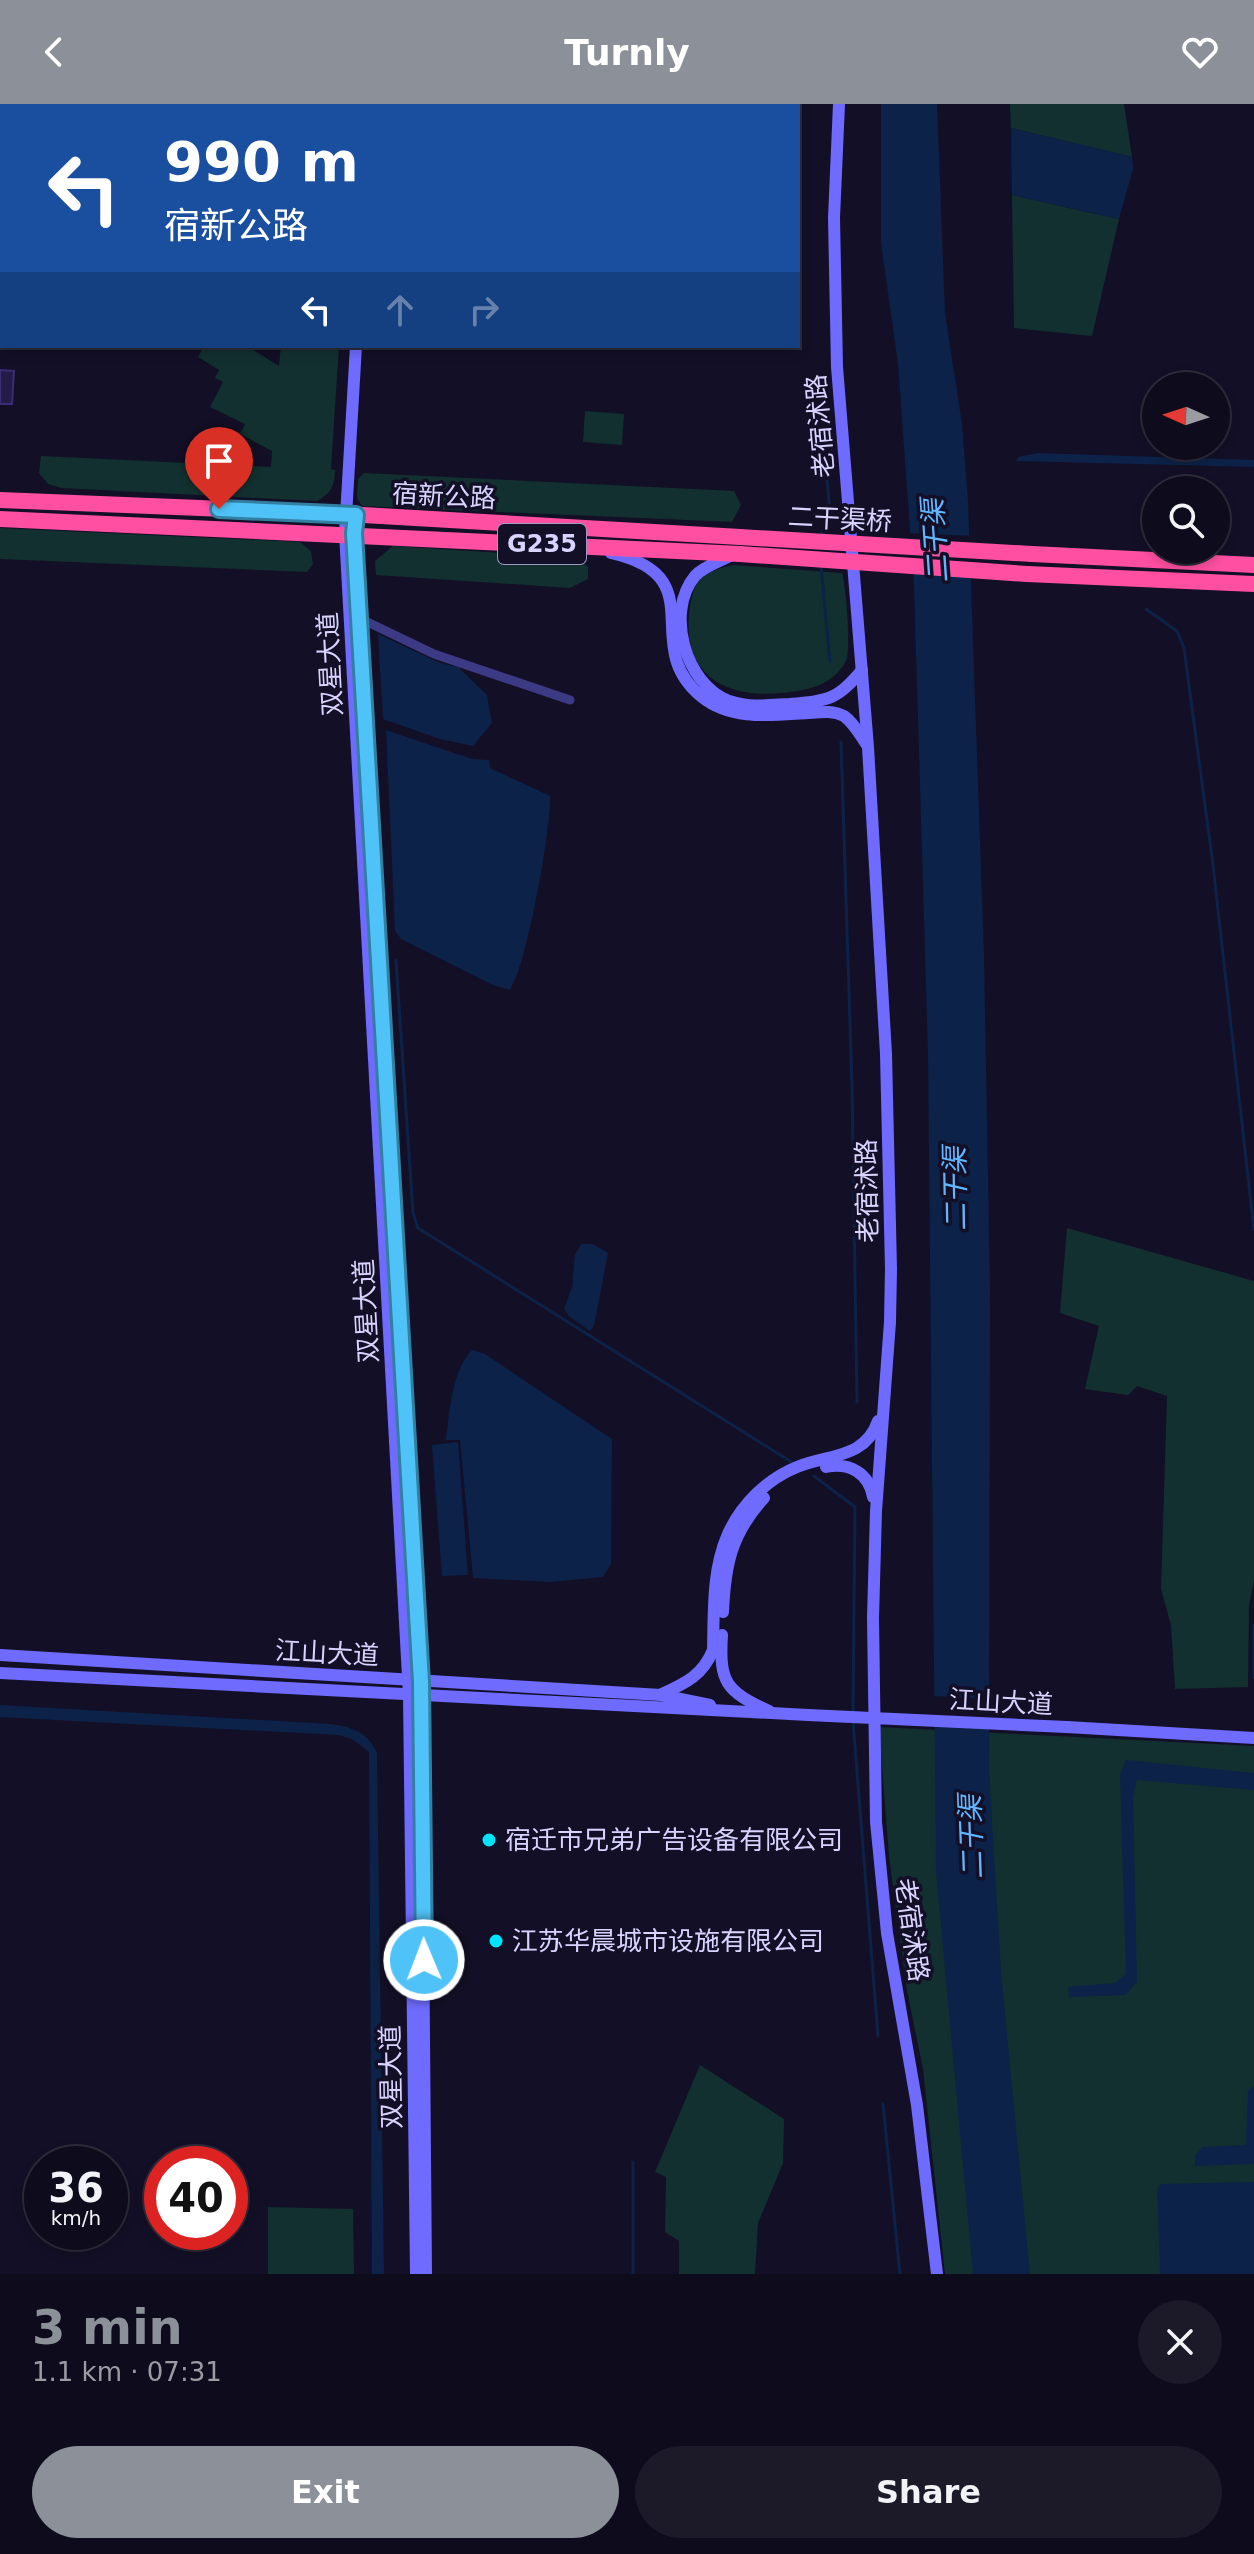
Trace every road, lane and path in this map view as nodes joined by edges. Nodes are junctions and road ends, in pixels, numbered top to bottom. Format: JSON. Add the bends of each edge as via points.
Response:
{"nodes":[{"id":1,"x":839,"y":104,"type":"edge"},
{"id":2,"x":356,"y":348,"type":"edge"},
{"id":3,"x":0,"y":500,"type":"edge"},
{"id":4,"x":351,"y":515,"type":"junction"},
{"id":5,"x":0,"y":519,"type":"edge"},
{"id":6,"x":349,"y":533,"type":"junction"},
{"id":7,"x":580,"y":546,"type":"junction"},
{"id":8,"x":739,"y":548,"type":"junction"},
{"id":9,"x":1254,"y":565,"type":"edge"},
{"id":10,"x":1254,"y":584,"type":"edge"},
{"id":11,"x":354,"y":615,"type":"junction"},
{"id":12,"x":862,"y":670,"type":"junction"},
{"id":13,"x":570,"y":700,"type":"dead end"},
{"id":14,"x":868,"y":747,"type":"junction"},
{"id":15,"x":886,"y":1391,"type":"junction"},
{"id":16,"x":880,"y":1438,"type":"junction"},
{"id":17,"x":838,"y":1464,"type":"junction"},
{"id":18,"x":876,"y":1511,"type":"junction"},
{"id":19,"x":0,"y":1655,"type":"edge"},
{"id":20,"x":0,"y":1673,"type":"edge"},
{"id":21,"x":415,"y":1681,"type":"junction"},
{"id":22,"x":661,"y":1695,"type":"junction"},
{"id":23,"x":415,"y":1696,"type":"junction"},
{"id":24,"x":745,"y":1713,"type":"junction"},
{"id":25,"x":776,"y":1714,"type":"junction"},
{"id":26,"x":1254,"y":1738,"type":"edge"},
{"id":27,"x":416,"y":2274,"type":"edge"},
{"id":28,"x":426,"y":2274,"type":"edge"},
{"id":29,"x":937,"y":2274,"type":"edge"}],
"edges":[{"from":1,"to":12,"type":"main road","name":"老宿沭路","via":[[834,218],[837,367]]},
{"from":2,"to":4,"type":"main road","name":"双星大道"},
{"from":3,"to":4,"type":"highway","name":"宿新公路","number":"G235"},
{"from":4,"to":6,"type":"main road","name":"双星大道"},
{"from":4,"to":8,"type":"highway","name":"宿新公路","number":"G235"},
{"from":5,"to":6,"type":"highway","name":"宿新公路","number":"G235"},
{"from":6,"to":7,"type":"highway","name":"宿新公路","number":"G235"},
{"from":6,"to":11,"type":"main road","name":"双星大道"},
{"from":7,"to":8,"type":"highway","name":"宿新公路","number":"G235"},
{"from":7,"to":14,"type":"main road","via":[[637,559],[660,575],[671,605],[677,666],[692,689],[714,707],[770,716],[830,712],[843,716]]},
{"from":8,"to":9,"type":"highway","name":"二干渠桥","number":"G235","bridge":true},
{"from":8,"to":10,"type":"highway","name":"二干渠桥","number":"G235","bridge":true,"via":[[1027,574]]},
{"from":8,"to":12,"type":"main road","via":[[701,571],[685,596],[684,647],[691,668],[708,689],[728,701],[754,706],[822,701],[839,695]]},
{"from":11,"to":13,"type":"street","via":[[434,654]]},
{"from":11,"to":21,"type":"main road","name":"双星大道"},
{"from":12,"to":14,"type":"main road","name":"老宿沭路"},
{"from":14,"to":15,"type":"main road","name":"老宿沭路","via":[[886,1054],[891,1269]]},
{"from":15,"to":16,"type":"main road","name":"老宿沭路"},
{"from":15,"to":22,"type":"main road","via":[[867,1442],[780,1475],[742,1509],[716,1572],[713,1650],[688,1682]]},
{"from":16,"to":17,"type":"main road","via":[[864,1453]]},
{"from":16,"to":18,"type":"main road","name":"老宿沭路"},
{"from":17,"to":18,"type":"main road","via":[[853,1467],[871,1483]]},
{"from":17,"to":25,"type":"main road","via":[[802,1473],[765,1497],[738,1534],[725,1569],[724,1680],[742,1699]]},
{"from":18,"to":29,"type":"main road","name":"老宿沭路","via":[[876,1822]]},
{"from":19,"to":21,"type":"main road","name":"江山大道"},
{"from":20,"to":23,"type":"main road","name":"江山大道"},
{"from":21,"to":22,"type":"main road","name":"江山大道"},
{"from":21,"to":23,"type":"main road","name":"双星大道"},
{"from":22,"to":24,"type":"main road","name":"江山大道"},
{"from":23,"to":24,"type":"main road","name":"江山大道"},
{"from":23,"to":27,"type":"main road","name":"双星大道"},
{"from":23,"to":28,"type":"main road","name":"双星大道"},
{"from":24,"to":25,"type":"main road","name":"江山大道"},
{"from":25,"to":26,"type":"main road","name":"江山大道","bridge":true}]}
